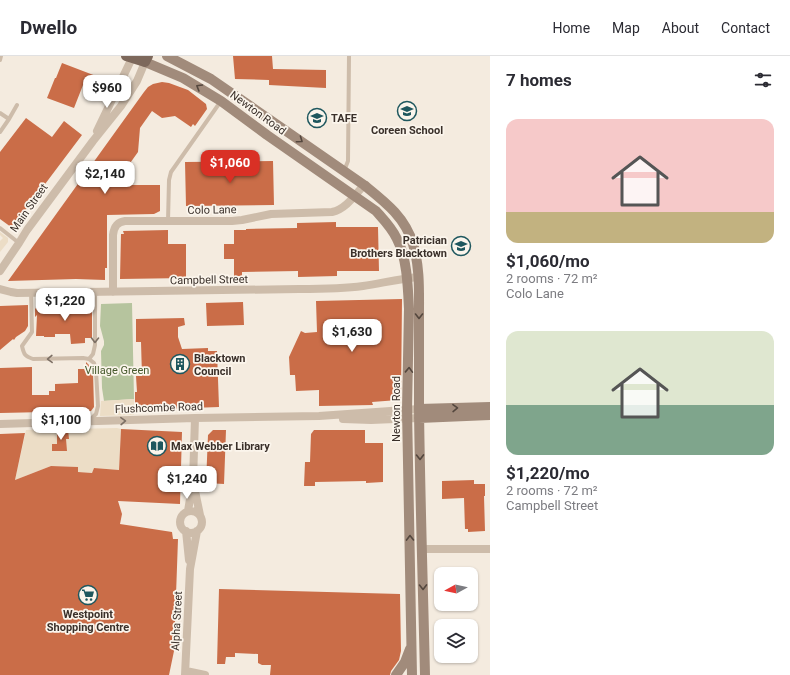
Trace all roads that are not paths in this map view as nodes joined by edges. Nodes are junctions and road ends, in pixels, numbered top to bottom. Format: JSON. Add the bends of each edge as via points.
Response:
{"nodes":[{"id":1,"x":1,"y":56,"type":"edge"},
{"id":2,"x":167,"y":56,"type":"edge"},
{"id":3,"x":185,"y":56,"type":"edge"},
{"id":4,"x":349,"y":56,"type":"edge"},
{"id":5,"x":131,"y":57,"type":"edge"},
{"id":6,"x":147,"y":59,"type":"edge"},
{"id":7,"x":0,"y":60,"type":"edge"},
{"id":8,"x":198,"y":72,"type":"junction"},
{"id":9,"x":221,"y":101,"type":"junction"},
{"id":10,"x":17,"y":105,"type":"dead end"},
{"id":11,"x":0,"y":113,"type":"edge"},
{"id":12,"x":9,"y":119,"type":"junction"},
{"id":13,"x":275,"y":123,"type":"junction"},
{"id":14,"x":0,"y":132,"type":"edge"},
{"id":15,"x":267,"y":135,"type":"junction"},
{"id":16,"x":93,"y":141,"type":"junction"},
{"id":17,"x":344,"y":171,"type":"junction"},
{"id":18,"x":364,"y":185,"type":"junction"},
{"id":19,"x":354,"y":196,"type":"junction"},
{"id":20,"x":168,"y":221,"type":"junction"},
{"id":21,"x":0,"y":228,"type":"edge"},
{"id":22,"x":19,"y":243,"type":"junction"},
{"id":23,"x":0,"y":270,"type":"edge"},
{"id":24,"x":418,"y":277,"type":"junction"},
{"id":25,"x":406,"y":278,"type":"junction"},
{"id":26,"x":0,"y":289,"type":"edge"},
{"id":27,"x":31,"y":292,"type":"junction"},
{"id":28,"x":95,"y":292,"type":"junction"},
{"id":29,"x":112,"y":292,"type":"junction"},
{"id":30,"x":89,"y":359,"type":"junction"},
{"id":31,"x":490,"y":407,"type":"edge"},
{"id":32,"x":408,"y":413,"type":"junction"},
{"id":33,"x":419,"y":413,"type":"junction"},
{"id":34,"x":490,"y":415,"type":"edge"},
{"id":35,"x":195,"y":418,"type":"junction"},
{"id":36,"x":89,"y":421,"type":"junction"},
{"id":37,"x":0,"y":424,"type":"edge"},
{"id":38,"x":193,"y":481,"type":"junction"},
{"id":39,"x":188,"y":511,"type":"junction"},
{"id":40,"x":200,"y":515,"type":"junction"},
{"id":41,"x":186,"y":531,"type":"junction"},
{"id":42,"x":197,"y":531,"type":"junction"},
{"id":43,"x":422,"y":549,"type":"junction"},
{"id":44,"x":490,"y":549,"type":"edge"},
{"id":45,"x":190,"y":569,"type":"junction"},
{"id":46,"x":412,"y":643,"type":"junction"},
{"id":47,"x":186,"y":673,"type":"edge"},
{"id":48,"x":205,"y":675,"type":"edge"},
{"id":49,"x":396,"y":675,"type":"edge"},
{"id":50,"x":412,"y":675,"type":"edge"},
{"id":51,"x":425,"y":675,"type":"edge"}],
"edges":[{"from":1,"to":7,"type":"lane"},
{"from":2,"to":8,"type":"main road","name":"Newton Road"},
{"from":3,"to":8,"type":"main road"},
{"from":4,"to":17,"type":"lane","via":[[348,161]]},
{"from":5,"to":6,"type":"main road"},
{"from":5,"to":16,"type":"street","name":"Main Street"},
{"from":9,"to":6,"type":"main road","name":"Newton Road","one_way":true},
{"from":6,"to":16,"type":"street","name":"Main Street","via":[[134,87]]},
{"from":8,"to":13,"type":"main road","name":"Newton Road"},
{"from":9,"to":15,"type":"main road","name":"Newton Road"},
{"from":9,"to":20,"type":"lane","via":[[171,172]]},
{"from":10,"to":12,"type":"lane"},
{"from":11,"to":12,"type":"lane"},
{"from":12,"to":14,"type":"lane"},
{"from":13,"to":15,"type":"main road"},
{"from":13,"to":17,"type":"main road","name":"Newton Road","one_way":true},
{"from":15,"to":19,"type":"main road","name":"Newton Road"},
{"from":16,"to":22,"type":"street","name":"Main Street"},
{"from":17,"to":18,"type":"main road","name":"Newton Road"},
{"from":18,"to":19,"type":"street","name":"Colo Lane"},
{"from":18,"to":24,"type":"main road","name":"Newton Road","via":[[387,204],[407,229],[416,255]]},
{"from":19,"to":20,"type":"street","name":"Colo Lane","via":[[342,209],[332,212],[275,214],[236,221]]},
{"from":19,"to":25,"type":"main road","name":"Newton Road","via":[[387,222],[402,251]]},
{"from":20,"to":29,"type":"street","name":"Colo Lane","via":[[118,223],[113,235]]},
{"from":21,"to":22,"type":"lane"},
{"from":22,"to":23,"type":"street","name":"Main Street"},
{"from":24,"to":25,"type":"street","name":"Campbell Street"},
{"from":24,"to":33,"type":"main road","name":"Newton Road","one_way":true},
{"from":25,"to":29,"type":"street","name":"Campbell Street","via":[[338,288]]},
{"from":32,"to":25,"type":"main road","name":"Newton Road","one_way":true,"via":[[409,309]]},
{"from":26,"to":27,"type":"street","name":"Campbell Street"},
{"from":27,"to":28,"type":"street","name":"Campbell Street"},
{"from":30,"to":27,"type":"lane","one_way":true,"via":[[33,359],[26,356],[22,346],[32,332]]},
{"from":28,"to":29,"type":"street","name":"Campbell Street"},
{"from":28,"to":30,"type":"lane","one_way":true,"via":[[95,345]]},
{"from":30,"to":36,"type":"lane","via":[[96,371],[98,406],[96,414]]},
{"from":33,"to":31,"type":"main road","name":"Flushcombe Road","one_way":true},
{"from":32,"to":33,"type":"street","name":"Flushcombe Road"},
{"from":32,"to":35,"type":"street","name":"Flushcombe Road","via":[[370,420],[319,416]]},
{"from":46,"to":32,"type":"main road","name":"Newton Road","one_way":true},
{"from":33,"to":34,"type":"main road","name":"Flushcombe Road"},
{"from":33,"to":43,"type":"main road","name":"Newton Road","one_way":true},
{"from":36,"to":35,"type":"street","name":"Flushcombe Road","one_way":true},
{"from":35,"to":38,"type":"street"},
{"from":36,"to":37,"type":"street","name":"Flushcombe Road"},
{"from":38,"to":39,"type":"street"},
{"from":38,"to":40,"type":"street"},
{"from":39,"to":40,"type":"street"},
{"from":39,"to":41,"type":"street","via":[[183,514],[181,520],[181,526]]},
{"from":40,"to":42,"type":"street","via":[[202,523]]},
{"from":41,"to":42,"type":"street"},
{"from":41,"to":45,"type":"street","name":"Alpha Street"},
{"from":42,"to":45,"type":"street","name":"Alpha Street"},
{"from":43,"to":44,"type":"street"},
{"from":43,"to":51,"type":"main road","name":"Newton Road","one_way":true},
{"from":45,"to":47,"type":"street","name":"Alpha Street"},
{"from":46,"to":49,"type":"main road","via":[[405,662]]},
{"from":46,"to":50,"type":"main road","name":"Newton Road"},
{"from":47,"to":48,"type":"street"}]}
